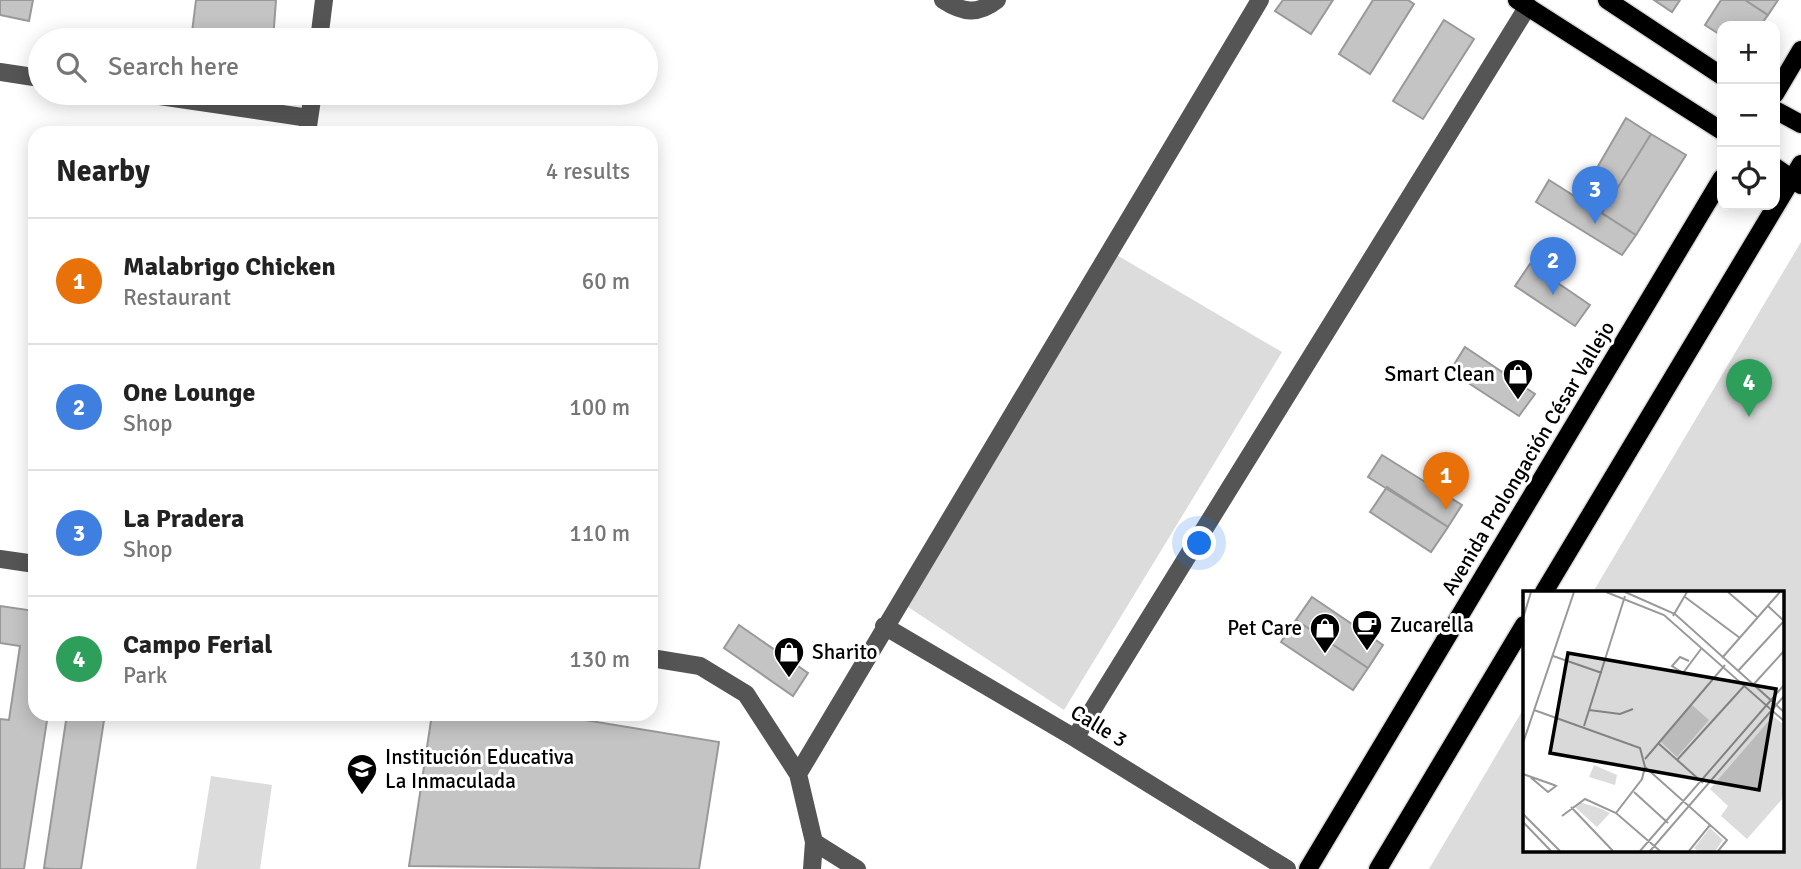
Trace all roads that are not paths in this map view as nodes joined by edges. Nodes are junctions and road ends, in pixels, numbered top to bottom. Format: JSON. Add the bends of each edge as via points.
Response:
{"nodes":[{"id":1,"x":324,"y":0,"type":"edge"},
{"id":2,"x":943,"y":0,"type":"edge"},
{"id":3,"x":997,"y":0,"type":"edge"},
{"id":4,"x":1260,"y":0,"type":"edge"},
{"id":5,"x":1607,"y":0,"type":"edge"},
{"id":6,"x":1522,"y":3,"type":"edge"},
{"id":7,"x":320,"y":28,"type":"edge"},
{"id":8,"x":1801,"y":50,"type":"edge"},
{"id":9,"x":0,"y":72,"type":"edge"},
{"id":10,"x":1717,"y":73,"type":"edge"},
{"id":11,"x":28,"y":76,"type":"edge"},
{"id":12,"x":1780,"y":86,"type":"edge"},
{"id":13,"x":200,"y":105,"type":"edge"},
{"id":14,"x":311,"y":105,"type":"edge"},
{"id":15,"x":1780,"y":113,"type":"edge"},
{"id":16,"x":1801,"y":124,"type":"edge"},
{"id":17,"x":308,"y":126,"type":"edge"},
{"id":18,"x":1717,"y":128,"type":"edge"},
{"id":19,"x":1780,"y":169,"type":"edge"},
{"id":20,"x":1798,"y":176,"type":"edge"},
{"id":21,"x":1717,"y":186,"type":"edge"},
{"id":22,"x":0,"y":559,"type":"edge"},
{"id":23,"x":28,"y":563,"type":"edge"},
{"id":24,"x":1545,"y":591,"type":"edge"},
{"id":25,"x":884,"y":626,"type":"junction"},
{"id":26,"x":1523,"y":627,"type":"edge"},
{"id":27,"x":658,"y":659,"type":"edge"},
{"id":28,"x":1075,"y":737,"type":"junction"},
{"id":29,"x":797,"y":774,"type":"junction"},
{"id":30,"x":814,"y":842,"type":"junction"},
{"id":31,"x":812,"y":869,"type":"edge"},
{"id":32,"x":857,"y":869,"type":"edge"},
{"id":33,"x":1287,"y":869,"type":"edge"},
{"id":34,"x":1308,"y":869,"type":"edge"},
{"id":35,"x":1378,"y":869,"type":"edge"}],
"edges":[{"from":1,"to":7,"type":"street"},
{"from":2,"to":3,"type":"street","via":[[976,12]]},
{"from":4,"to":25,"type":"street"},
{"from":5,"to":10,"type":"main road"},
{"from":6,"to":18,"type":"main road"},
{"from":6,"to":28,"type":"street"},
{"from":8,"to":12,"type":"main road"},
{"from":9,"to":11,"type":"street"},
{"from":13,"to":17,"type":"street"},
{"from":14,"to":17,"type":"street"},
{"from":15,"to":16,"type":"main road"},
{"from":19,"to":20,"type":"main road"},
{"from":20,"to":24,"type":"main road"},
{"from":21,"to":34,"type":"main road","name":"Avenida Prolongación César Vallejo"},
{"from":22,"to":23,"type":"street"},
{"from":25,"to":28,"type":"street","name":"Calle 3"},
{"from":25,"to":29,"type":"street"},
{"from":26,"to":35,"type":"main road"},
{"from":27,"to":29,"type":"street","via":[[700,666],[746,694]]},
{"from":28,"to":33,"type":"street","name":"Calle 3"},
{"from":29,"to":30,"type":"street"},
{"from":30,"to":31,"type":"street"},
{"from":30,"to":32,"type":"street"}]}
